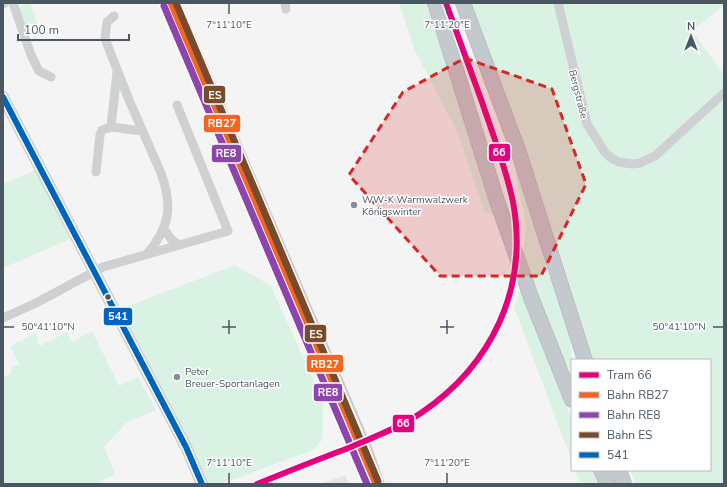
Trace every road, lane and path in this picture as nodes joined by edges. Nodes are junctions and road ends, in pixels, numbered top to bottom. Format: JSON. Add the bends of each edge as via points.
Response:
{"nodes":[{"id":1,"x":13,"y":3,"type":"edge"},
{"id":2,"x":435,"y":3,"type":"edge"},
{"id":3,"x":464,"y":3,"type":"edge"},
{"id":4,"x":558,"y":3,"type":"edge"},
{"id":5,"x":114,"y":16,"type":"dead end"},
{"id":6,"x":117,"y":70,"type":"junction"},
{"id":7,"x":51,"y":77,"type":"dead end"},
{"id":8,"x":724,"y":93,"type":"edge"},
{"id":9,"x":3,"y":97,"type":"edge"},
{"id":10,"x":177,"y":105,"type":"dead end"},
{"id":11,"x":111,"y":127,"type":"junction"},
{"id":12,"x":142,"y":131,"type":"junction"},
{"id":13,"x":96,"y":172,"type":"dead end"},
{"id":14,"x":164,"y":229,"type":"junction"},
{"id":15,"x":179,"y":245,"type":"junction"},
{"id":16,"x":147,"y":254,"type":"junction"},
{"id":17,"x":94,"y":272,"type":"junction"},
{"id":18,"x":3,"y":318,"type":"edge"},
{"id":19,"x":585,"y":359,"type":"edge"},
{"id":20,"x":571,"y":398,"type":"edge"},
{"id":21,"x":601,"y":471,"type":"edge"},
{"id":22,"x":618,"y":471,"type":"edge"},
{"id":23,"x":202,"y":484,"type":"edge"},
{"id":24,"x":607,"y":484,"type":"edge"},
{"id":25,"x":624,"y":484,"type":"edge"}],
"edges":[{"from":1,"to":7,"type":"street","via":[[39,71]]},
{"from":2,"to":20,"type":"highway","via":[[497,201],[532,300]]},
{"from":3,"to":19,"type":"highway","via":[[518,150]]},
{"from":4,"to":8,"type":"street","name":"Bergstraße","via":[[587,124],[611,158],[632,164],[651,158]]},
{"from":5,"to":6,"type":"street","via":[[107,22],[105,38]]},
{"from":6,"to":11,"type":"street"},
{"from":6,"to":12,"type":"street"},
{"from":9,"to":17,"type":"main road"},
{"from":10,"to":15,"type":"street","via":[[228,231]]},
{"from":11,"to":12,"type":"street"},
{"from":11,"to":13,"type":"street","via":[[102,130],[100,135]]},
{"from":12,"to":14,"type":"street","via":[[164,181],[167,206]]},
{"from":14,"to":15,"type":"street","via":[[170,239]]},
{"from":14,"to":16,"type":"street"},
{"from":15,"to":16,"type":"street"},
{"from":16,"to":17,"type":"street"},
{"from":17,"to":18,"type":"street"},
{"from":17,"to":23,"type":"main road","via":[[186,447]]},
{"from":21,"to":24,"type":"highway"},
{"from":22,"to":25,"type":"highway"}]}
